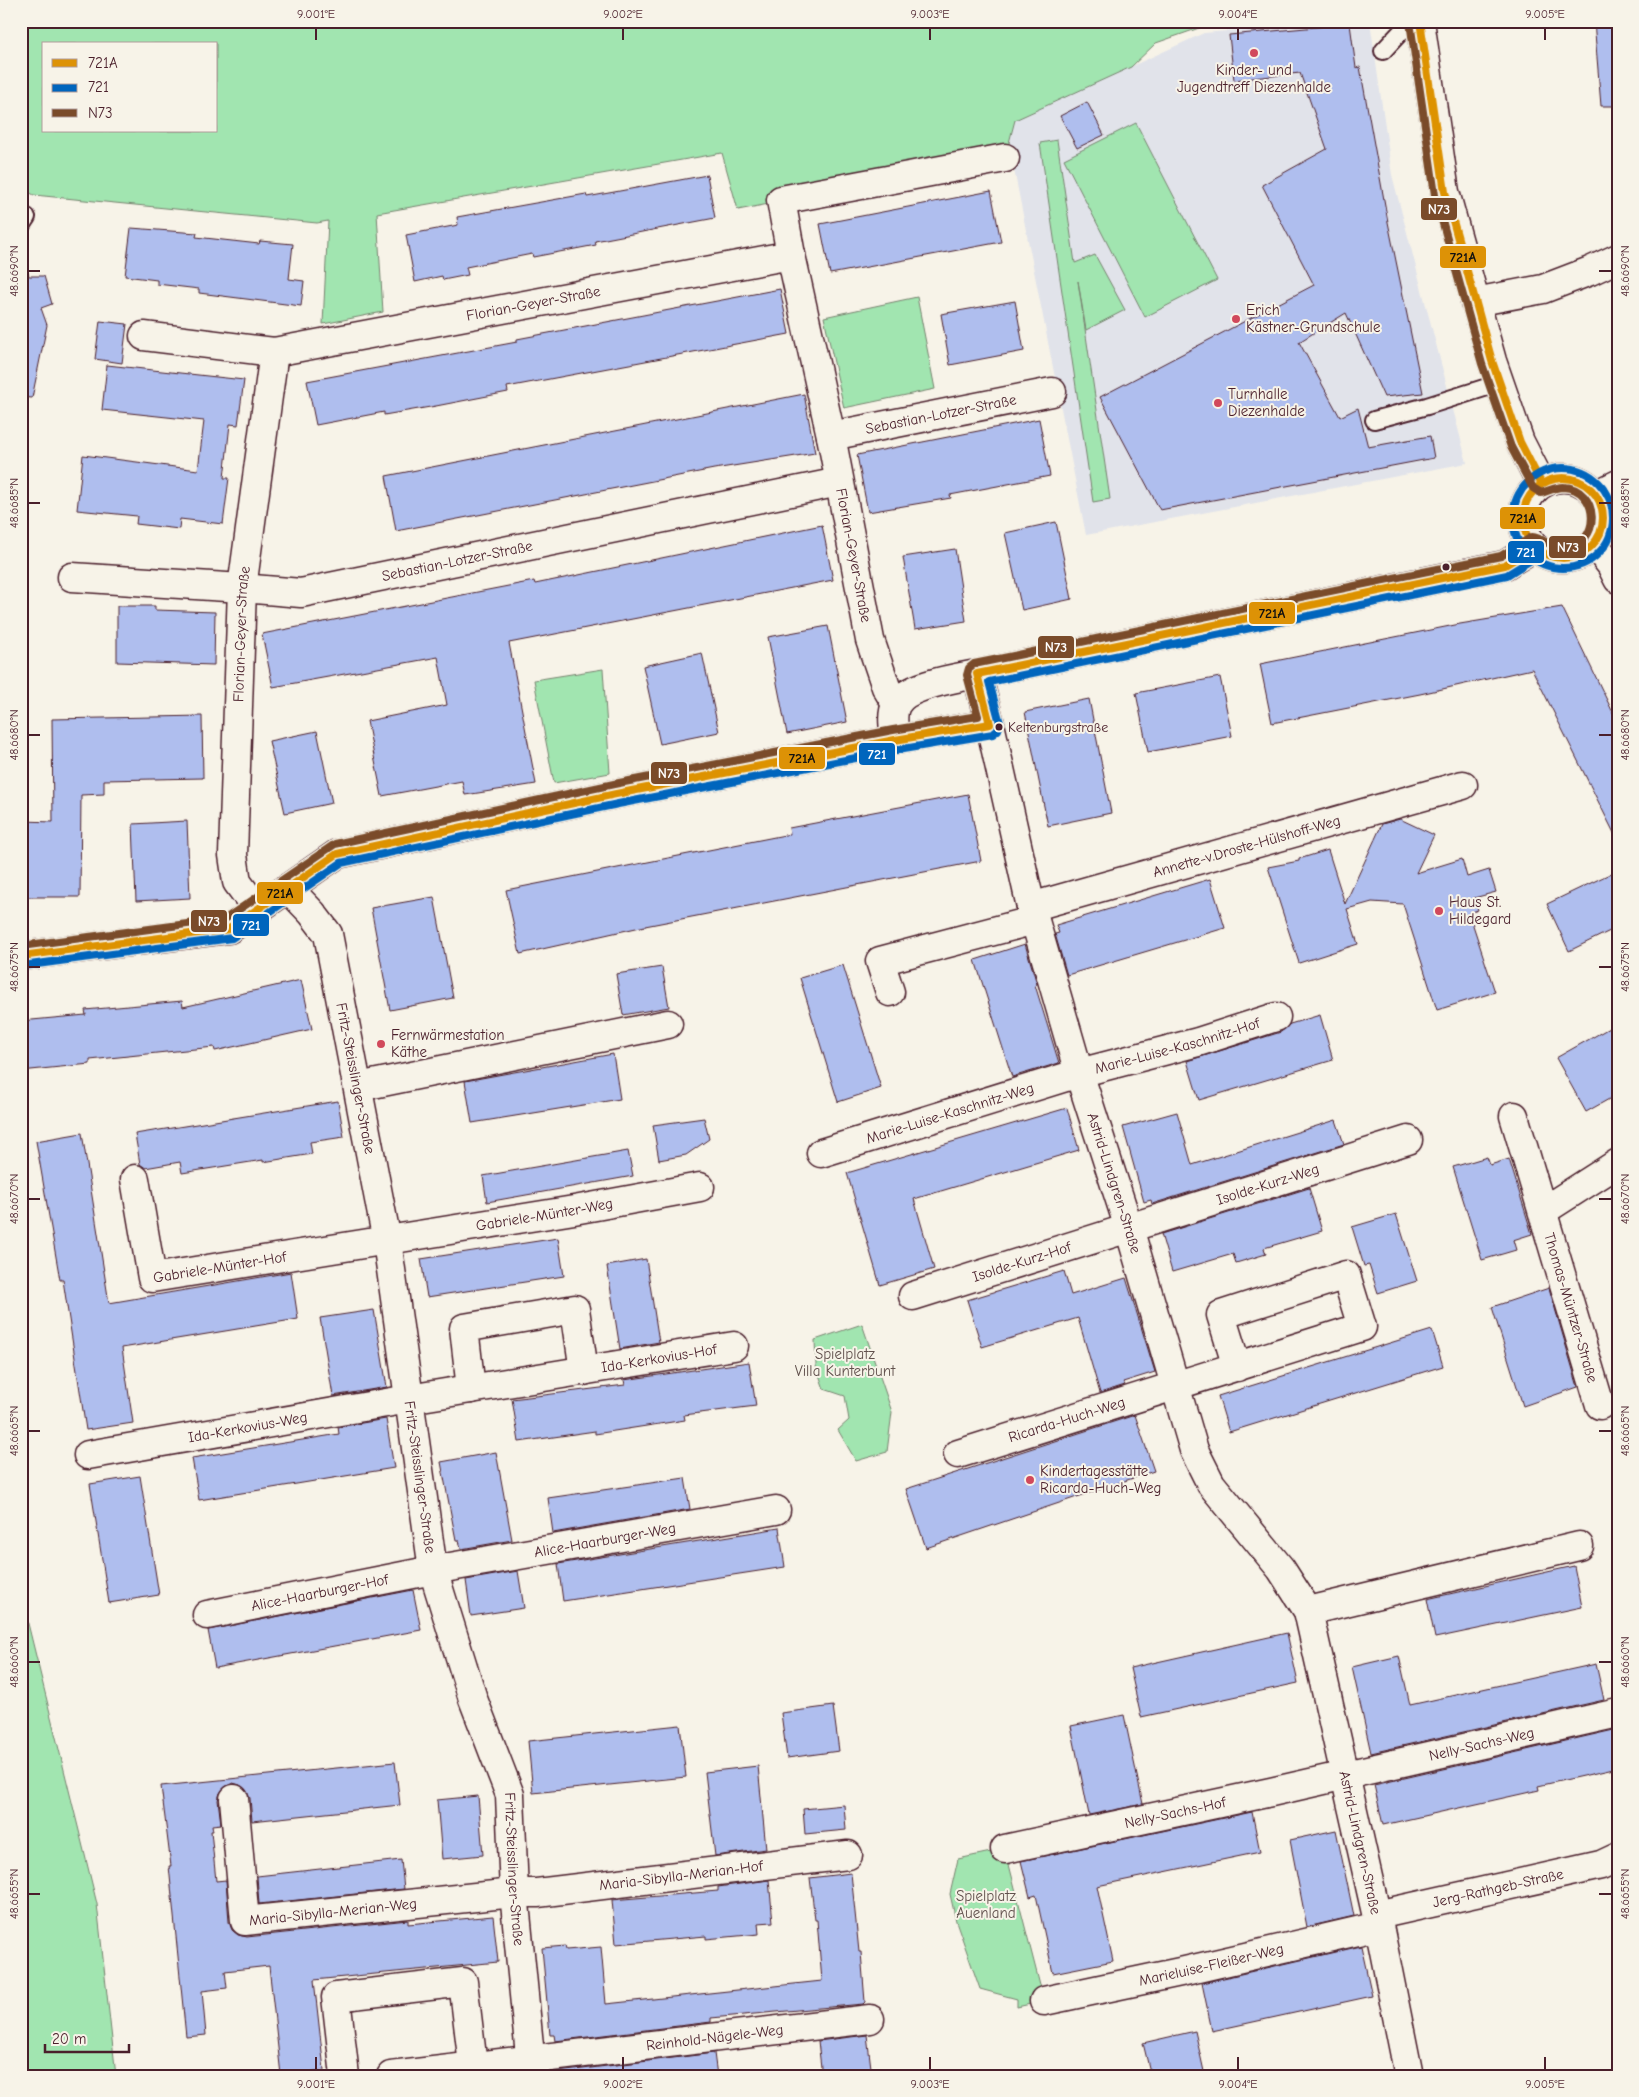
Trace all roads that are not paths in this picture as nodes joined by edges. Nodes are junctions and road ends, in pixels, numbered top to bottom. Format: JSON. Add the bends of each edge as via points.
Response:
{"nodes":[{"id":1,"x":1411,"y":21,"type":"edge"},
{"id":2,"x":1420,"y":21,"type":"edge"},
{"id":3,"x":1383,"y":51,"type":"dead end"},
{"id":4,"x":1005,"y":158,"type":"dead end"},
{"id":5,"x":791,"y":255,"type":"junction"},
{"id":6,"x":1618,"y":258,"type":"edge"},
{"id":7,"x":1475,"y":302,"type":"junction"},
{"id":8,"x":144,"y":336,"type":"dead end"},
{"id":9,"x":274,"y":352,"type":"junction"},
{"id":10,"x":1500,"y":383,"type":"junction"},
{"id":11,"x":1052,"y":392,"type":"dead end"},
{"id":12,"x":1374,"y":420,"type":"dead end"},
{"id":13,"x":831,"y":436,"type":"junction"},
{"id":14,"x":839,"y":482,"type":"junction"},
{"id":15,"x":1541,"y":483,"type":"junction"},
{"id":16,"x":1607,"y":490,"type":"edge"},
{"id":17,"x":1594,"y":544,"type":"junction"},
{"id":18,"x":1534,"y":547,"type":"junction"},
{"id":19,"x":72,"y":577,"type":"dead end"},
{"id":20,"x":1618,"y":579,"type":"edge"},
{"id":21,"x":242,"y":588,"type":"junction"},
{"id":22,"x":977,"y":674,"type":"junction"},
{"id":23,"x":896,"y":704,"type":"junction"},
{"id":24,"x":990,"y":724,"type":"junction"},
{"id":25,"x":896,"y":740,"type":"junction"},
{"id":26,"x":1463,"y":785,"type":"dead end"},
{"id":27,"x":288,"y":888,"type":"junction"},
{"id":28,"x":257,"y":909,"type":"junction"},
{"id":29,"x":1033,"y":913,"type":"junction"},
{"id":30,"x":21,"y":956,"type":"edge"},
{"id":31,"x":890,"y":992,"type":"dead end"},
{"id":32,"x":1276,"y":1017,"type":"dead end"},
{"id":33,"x":668,"y":1024,"type":"dead end"},
{"id":34,"x":1079,"y":1073,"type":"junction"},
{"id":35,"x":358,"y":1086,"type":"junction"},
{"id":36,"x":1514,"y":1116,"type":"dead end"},
{"id":37,"x":1408,"y":1140,"type":"dead end"},
{"id":38,"x":821,"y":1153,"type":"dead end"},
{"id":39,"x":1618,"y":1163,"type":"edge"},
{"id":40,"x":135,"y":1179,"type":"dead end"},
{"id":41,"x":700,"y":1187,"type":"dead end"},
{"id":42,"x":1544,"y":1211,"type":"junction"},
{"id":43,"x":1129,"y":1228,"type":"junction"},
{"id":44,"x":388,"y":1241,"type":"junction"},
{"id":45,"x":913,"y":1296,"type":"dead end"},
{"id":46,"x":734,"y":1346,"type":"dead end"},
{"id":47,"x":1237,"y":1367,"type":"junction"},
{"id":48,"x":584,"y":1371,"type":"junction"},
{"id":49,"x":1174,"y":1385,"type":"junction"},
{"id":50,"x":471,"y":1389,"type":"junction"},
{"id":51,"x":409,"y":1399,"type":"junction"},
{"id":52,"x":1600,"y":1405,"type":"dead end"},
{"id":53,"x":958,"y":1454,"type":"dead end"},
{"id":54,"x":88,"y":1455,"type":"dead end"},
{"id":55,"x":776,"y":1510,"type":"dead end"},
{"id":56,"x":1579,"y":1546,"type":"dead end"},
{"id":57,"x":433,"y":1570,"type":"junction"},
{"id":58,"x":1308,"y":1611,"type":"junction"},
{"id":59,"x":206,"y":1615,"type":"dead end"},
{"id":60,"x":1618,"y":1714,"type":"edge"},
{"id":61,"x":1344,"y":1776,"type":"junction"},
{"id":62,"x":234,"y":1799,"type":"dead end"},
{"id":63,"x":1005,"y":1849,"type":"dead end"},
{"id":64,"x":848,"y":1855,"type":"dead end"},
{"id":65,"x":1618,"y":1857,"type":"edge"},
{"id":66,"x":514,"y":1893,"type":"junction"},
{"id":67,"x":1378,"y":1920,"type":"junction"},
{"id":68,"x":1044,"y":2001,"type":"dead end"},
{"id":69,"x":870,"y":2018,"type":"dead end"},
{"id":70,"x":474,"y":2065,"type":"junction"},
{"id":71,"x":531,"y":2067,"type":"edge"},
{"id":72,"x":345,"y":2076,"type":"edge"},
{"id":73,"x":391,"y":2076,"type":"edge"},
{"id":74,"x":1409,"y":2076,"type":"edge"}],
"edges":[{"from":1,"to":3,"type":"lane"},
{"from":2,"to":7,"type":"street","via":[[1445,192]]},
{"from":4,"to":5,"type":"street","name":"Florian-Geyer-Straße","via":[[781,200]]},
{"from":5,"to":9,"type":"street","name":"Florian-Geyer-Straße"},
{"from":5,"to":13,"type":"street","name":"Florian-Geyer-Straße"},
{"from":6,"to":7,"type":"street","via":[[1543,288]]},
{"from":7,"to":10,"type":"street"},
{"from":8,"to":9,"type":"street","name":"Florian-Geyer-Straße"},
{"from":9,"to":21,"type":"street","name":"Florian-Geyer-Straße"},
{"from":10,"to":12,"type":"lane"},
{"from":10,"to":15,"type":"street","via":[[1520,442]]},
{"from":11,"to":13,"type":"street","name":"Sebastian-Lotzer-Straße"},
{"from":13,"to":14,"type":"street","name":"Florian-Geyer-Straße"},
{"from":14,"to":21,"type":"street","name":"Sebastian-Lotzer-Straße","via":[[300,593]]},
{"from":14,"to":23,"type":"street","name":"Florian-Geyer-Straße","via":[[870,640],[886,687]]},
{"from":15,"to":16,"type":"street","via":[[1565,477]]},
{"from":15,"to":18,"type":"street","via":[[1528,496],[1522,513],[1523,526]]},
{"from":16,"to":17,"type":"street","via":[[1602,528]]},
{"from":17,"to":18,"type":"street","via":[[1581,554],[1565,558],[1548,556]]},
{"from":17,"to":20,"type":"street"},
{"from":18,"to":22,"type":"street","via":[[1505,565]]},
{"from":19,"to":21,"type":"street","name":"Sebastian-Lotzer-Straße"},
{"from":21,"to":28,"type":"street","name":"Florian-Geyer-Straße","via":[[233,855],[237,882]]},
{"from":22,"to":23,"type":"street","via":[[926,685]]},
{"from":22,"to":24,"type":"street"},
{"from":23,"to":25,"type":"street","via":[[893,720]]},
{"from":24,"to":25,"type":"street"},
{"from":24,"to":29,"type":"street","name":"Astrid-Lindgren-Straße"},
{"from":25,"to":27,"type":"street","via":[[616,794],[337,854]]},
{"from":26,"to":29,"type":"street","name":"Annette-v.Droste-Hülshoff-Weg"},
{"from":27,"to":28,"type":"street"},
{"from":27,"to":35,"type":"street","name":"Fritz-Steisslinger-Straße","via":[[328,934]]},
{"from":28,"to":30,"type":"street","via":[[229,929]]},
{"from":29,"to":31,"type":"street","name":"Annette-v.Droste-Hülshoff-Weg","via":[[880,961]]},
{"from":29,"to":34,"type":"street","name":"Astrid-Lindgren-Straße"},
{"from":32,"to":34,"type":"street","name":"Marie-Luise-Kaschnitz-Hof","via":[[1198,1042]]},
{"from":33,"to":35,"type":"street"},
{"from":34,"to":38,"type":"street","name":"Marie-Luise-Kaschnitz-Weg"},
{"from":34,"to":43,"type":"street","name":"Astrid-Lindgren-Straße"},
{"from":35,"to":44,"type":"street","name":"Fritz-Steisslinger-Straße"},
{"from":36,"to":42,"type":"street","name":"Thomas-Müntzer-Straße"},
{"from":37,"to":43,"type":"street","name":"Isolde-Kurz-Weg"},
{"from":39,"to":42,"type":"street"},
{"from":40,"to":44,"type":"street","name":"Gabriele-Münter-Hof","via":[[152,1278]]},
{"from":41,"to":44,"type":"street","name":"Gabriele-Münter-Weg"},
{"from":42,"to":52,"type":"street","name":"Thomas-Müntzer-Straße"},
{"from":43,"to":45,"type":"street","name":"Isolde-Kurz-Hof"},
{"from":43,"to":49,"type":"street","name":"Astrid-Lindgren-Straße"},
{"from":44,"to":51,"type":"street","name":"Fritz-Steisslinger-Straße"},
{"from":46,"to":48,"type":"street","name":"Ida-Kerkovius-Hof"},
{"from":47,"to":47,"type":"street","name":"Ricarda-Huch-Weg","via":[[1221,1315],[1346,1275],[1362,1327]]},
{"from":47,"to":49,"type":"street","name":"Ricarda-Huch-Weg"},
{"from":48,"to":50,"type":"street","name":"Ida-Kerkovius-Hof"},
{"from":48,"to":50,"type":"street","name":"Ida-Kerkovius-Hof","via":[[575,1309],[464,1328]]},
{"from":49,"to":53,"type":"street","name":"Ricarda-Huch-Weg"},
{"from":49,"to":58,"type":"street","name":"Astrid-Lindgren-Straße","via":[[1194,1450],[1211,1484],[1281,1569]]},
{"from":50,"to":51,"type":"street","name":"Ida-Kerkovius-Hof"},
{"from":51,"to":54,"type":"street","name":"Ida-Kerkovius-Weg"},
{"from":51,"to":57,"type":"street","name":"Fritz-Steisslinger-Straße"},
{"from":55,"to":57,"type":"street","name":"Alice-Haarburger-Weg"},
{"from":56,"to":58,"type":"street"},
{"from":57,"to":59,"type":"street","name":"Alice-Haarburger-Hof"},
{"from":57,"to":66,"type":"street","name":"Fritz-Steisslinger-Straße","via":[[474,1699],[510,1795]]},
{"from":58,"to":61,"type":"street","name":"Astrid-Lindgren-Straße"},
{"from":60,"to":61,"type":"street","name":"Nelly-Sachs-Weg"},
{"from":61,"to":63,"type":"street","name":"Nelly-Sachs-Hof"},
{"from":61,"to":67,"type":"street","name":"Astrid-Lindgren-Straße"},
{"from":62,"to":66,"type":"street","name":"Maria-Sibylla-Merian-Weg","via":[[245,1921]]},
{"from":64,"to":66,"type":"street","name":"Maria-Sibylla-Merian-Hof","via":[[622,1884]]},
{"from":65,"to":67,"type":"street","name":"Jerg-Rathgeb-Straße","via":[[1601,1865]]},
{"from":66,"to":71,"type":"street","name":"Fritz-Steisslinger-Straße"},
{"from":67,"to":68,"type":"street","name":"Marieluise-Fleißer-Weg","via":[[1158,1977]]},
{"from":67,"to":74,"type":"street","name":"Astrid-Lindgren-Straße"},
{"from":69,"to":71,"type":"street","name":"Reinhold-Nägele-Weg"},
{"from":70,"to":71,"type":"street","name":"Reinhold-Nägele-Weg"},
{"from":70,"to":72,"type":"street","via":[[463,1982],[336,1997]]},
{"from":70,"to":73,"type":"street","name":"Reinhold-Nägele-Weg"}]}
